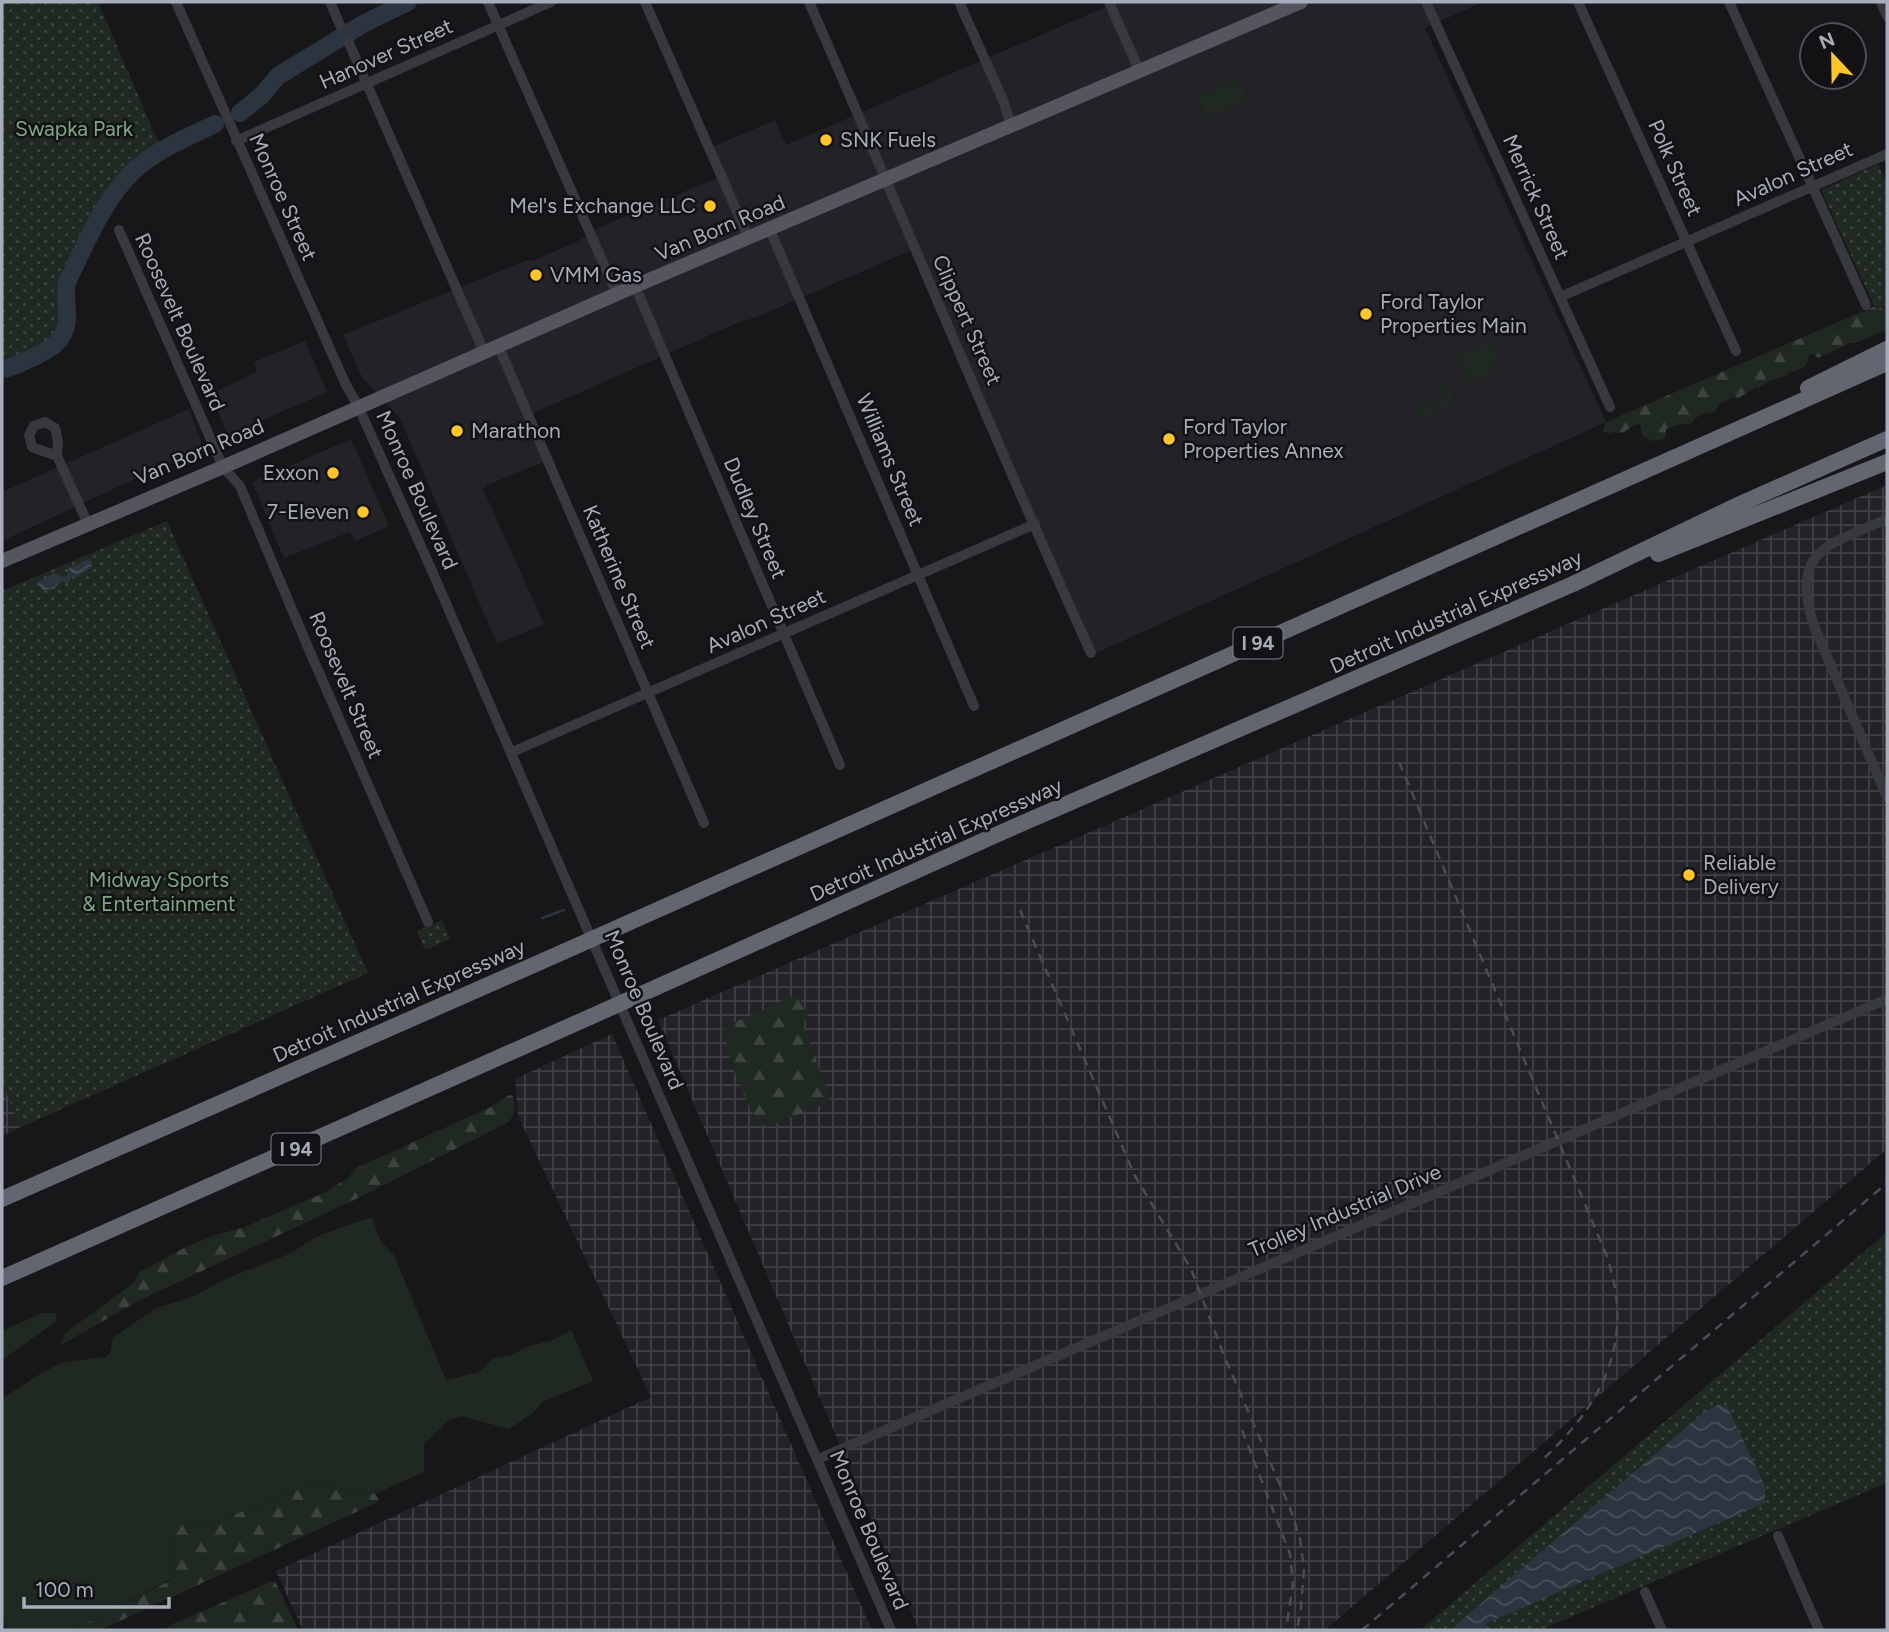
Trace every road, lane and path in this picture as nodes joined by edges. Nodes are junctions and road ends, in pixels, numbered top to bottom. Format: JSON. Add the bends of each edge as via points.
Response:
{"nodes":[{"id":1,"x":176,"y":2,"type":"edge"},
{"id":2,"x":330,"y":2,"type":"edge"},
{"id":3,"x":488,"y":2,"type":"edge"},
{"id":4,"x":551,"y":2,"type":"edge"},
{"id":5,"x":645,"y":2,"type":"edge"},
{"id":6,"x":809,"y":2,"type":"edge"},
{"id":7,"x":959,"y":2,"type":"edge"},
{"id":8,"x":1109,"y":2,"type":"edge"},
{"id":9,"x":1301,"y":2,"type":"edge"},
{"id":10,"x":1426,"y":2,"type":"edge"},
{"id":11,"x":1578,"y":2,"type":"edge"},
{"id":12,"x":1729,"y":2,"type":"edge"},
{"id":13,"x":1881,"y":2,"type":"edge"},
{"id":14,"x":1275,"y":7,"type":"edge"},
{"id":15,"x":1887,"y":16,"type":"edge"},
{"id":16,"x":340,"y":25,"type":"dead end"},
{"id":17,"x":498,"y":25,"type":"junction"},
{"id":18,"x":349,"y":43,"type":"dead end"},
{"id":19,"x":1139,"y":70,"type":"junction"},
{"id":20,"x":367,"y":83,"type":"junction"},
{"id":21,"x":1011,"y":125,"type":"junction"},
{"id":22,"x":234,"y":135,"type":"junction"},
{"id":23,"x":1887,"y":153,"type":"edge"},
{"id":24,"x":886,"y":180,"type":"junction"},
{"id":25,"x":1813,"y":186,"type":"junction"},
{"id":26,"x":118,"y":230,"type":"dead end"},
{"id":27,"x":770,"y":230,"type":"junction"},
{"id":28,"x":749,"y":239,"type":"junction"},
{"id":29,"x":1687,"y":242,"type":"junction"},
{"id":30,"x":635,"y":286,"type":"junction"},
{"id":31,"x":617,"y":294,"type":"junction"},
{"id":32,"x":1560,"y":297,"type":"junction"},
{"id":33,"x":1866,"y":305,"type":"dead end"},
{"id":34,"x":498,"y":345,"type":"junction"},
{"id":35,"x":1887,"y":349,"type":"edge"},
{"id":36,"x":1736,"y":351,"type":"dead end"},
{"id":37,"x":484,"y":352,"type":"junction"},
{"id":38,"x":1887,"y":363,"type":"edge"},
{"id":39,"x":358,"y":406,"type":"junction"},
{"id":40,"x":1610,"y":407,"type":"dead end"},
{"id":41,"x":1731,"y":432,"type":"junction"},
{"id":42,"x":1887,"y":439,"type":"edge"},
{"id":43,"x":57,"y":456,"type":"dead end"},
{"id":44,"x":1887,"y":462,"type":"edge"},
{"id":45,"x":223,"y":467,"type":"junction"},
{"id":46,"x":1887,"y":519,"type":"edge"},
{"id":47,"x":88,"y":524,"type":"junction"},
{"id":48,"x":1035,"y":524,"type":"junction"},
{"id":49,"x":2,"y":561,"type":"edge"},
{"id":50,"x":918,"y":575,"type":"junction"},
{"id":51,"x":1573,"y":584,"type":"junction"},
{"id":52,"x":783,"y":634,"type":"junction"},
{"id":53,"x":1091,"y":653,"type":"dead end"},
{"id":54,"x":648,"y":693,"type":"junction"},
{"id":55,"x":974,"y":706,"type":"dead end"},
{"id":56,"x":512,"y":752,"type":"junction"},
{"id":57,"x":840,"y":765,"type":"dead end"},
{"id":58,"x":1887,"y":797,"type":"edge"},
{"id":59,"x":704,"y":823,"type":"dead end"},
{"id":60,"x":428,"y":922,"type":"dead end"},
{"id":61,"x":1887,"y":999,"type":"edge"},
{"id":62,"x":2,"y":1199,"type":"edge"},
{"id":63,"x":2,"y":1278,"type":"edge"},
{"id":64,"x":818,"y":1459,"type":"junction"},
{"id":65,"x":1778,"y":1536,"type":"dead end"},
{"id":66,"x":1645,"y":1591,"type":"dead end"},
{"id":67,"x":891,"y":1630,"type":"edge"},
{"id":68,"x":1662,"y":1630,"type":"edge"},
{"id":69,"x":1819,"y":1630,"type":"edge"}],
"edges":[{"from":1,"to":22,"type":"street","name":"Monroe Street"},
{"from":2,"to":16,"type":"street"},
{"from":3,"to":17,"type":"street"},
{"from":4,"to":17,"type":"street","name":"Hanover Street"},
{"from":5,"to":28,"type":"street"},
{"from":6,"to":24,"type":"street","name":"Clippert Street"},
{"from":7,"to":21,"type":"street"},
{"from":8,"to":19,"type":"street"},
{"from":9,"to":14,"type":"main road","name":"Van Born Road"},
{"from":10,"to":32,"type":"street","name":"Merrick Street"},
{"from":11,"to":29,"type":"street","name":"Polk Street"},
{"from":12,"to":25,"type":"street"},
{"from":13,"to":15,"type":"street"},
{"from":14,"to":19,"type":"main road","name":"Van Born Road"},
{"from":17,"to":20,"type":"street","name":"Hanover Street"},
{"from":17,"to":31,"type":"street"},
{"from":18,"to":20,"type":"street"},
{"from":19,"to":21,"type":"main road","name":"Van Born Road"},
{"from":20,"to":22,"type":"street","name":"Hanover Street"},
{"from":20,"to":37,"type":"street"},
{"from":21,"to":24,"type":"main road","name":"Van Born Road"},
{"from":22,"to":39,"type":"street","name":"Monroe Street"},
{"from":23,"to":25,"type":"street","name":"Avalon Street"},
{"from":24,"to":27,"type":"main road","name":"Van Born Road"},
{"from":24,"to":48,"type":"street","name":"Clippert Street"},
{"from":25,"to":29,"type":"street","name":"Avalon Street"},
{"from":25,"to":33,"type":"street"},
{"from":26,"to":45,"type":"street","name":"Roosevelt Boulevard"},
{"from":27,"to":28,"type":"main road","name":"Van Born Road"},
{"from":27,"to":50,"type":"street","name":"Williams Street"},
{"from":28,"to":30,"type":"main road","name":"Van Born Road"},
{"from":29,"to":32,"type":"street","name":"Avalon Street"},
{"from":29,"to":36,"type":"street","name":"Polk Street"},
{"from":30,"to":31,"type":"main road","name":"Van Born Road"},
{"from":30,"to":52,"type":"street","name":"Dudley Street"},
{"from":31,"to":34,"type":"main road","name":"Van Born Road"},
{"from":32,"to":40,"type":"street","name":"Merrick Street"},
{"from":34,"to":37,"type":"main road","name":"Van Born Road"},
{"from":34,"to":54,"type":"street","name":"Katherine Street"},
{"from":35,"to":41,"type":"highway","via":[[1834,373]]},
{"from":37,"to":39,"type":"main road","name":"Van Born Road"},
{"from":38,"to":41,"type":"highway","name":"Detroit Industrial Expressway","number":"I 94"},
{"from":39,"to":45,"type":"main road","name":"Van Born Road"},
{"from":39,"to":56,"type":"street","name":"Monroe Boulevard"},
{"from":41,"to":62,"type":"highway","name":"Detroit Industrial Expressway","number":"I 94","bridge":true},
{"from":42,"to":51,"type":"highway","name":"Detroit Industrial Expressway","number":"I 94"},
{"from":43,"to":47,"type":"street"},
{"from":44,"to":51,"type":"highway"},
{"from":45,"to":47,"type":"main road","name":"Van Born Road"},
{"from":45,"to":60,"type":"street","name":"Roosevelt Street","via":[[240,485]]},
{"from":46,"to":58,"type":"street","via":[[1820,551],[1810,565],[1806,584],[1814,625]]},
{"from":47,"to":49,"type":"main road","name":"Van Born Road"},
{"from":48,"to":50,"type":"street","name":"Avalon Street"},
{"from":48,"to":53,"type":"street","name":"Clippert Street"},
{"from":50,"to":52,"type":"street","name":"Avalon Street"},
{"from":50,"to":55,"type":"street","name":"Williams Street"},
{"from":51,"to":63,"type":"highway","name":"Detroit Industrial Expressway","number":"I 94","bridge":true},
{"from":52,"to":54,"type":"street","name":"Avalon Street"},
{"from":52,"to":57,"type":"street","name":"Dudley Street"},
{"from":54,"to":56,"type":"street","name":"Avalon Street"},
{"from":54,"to":59,"type":"street","name":"Katherine Street"},
{"from":56,"to":64,"type":"street","name":"Monroe Boulevard"},
{"from":61,"to":64,"type":"street","name":"Trolley Industrial Drive"},
{"from":64,"to":67,"type":"street","name":"Monroe Boulevard"},
{"from":65,"to":69,"type":"street"},
{"from":66,"to":68,"type":"street"}]}
